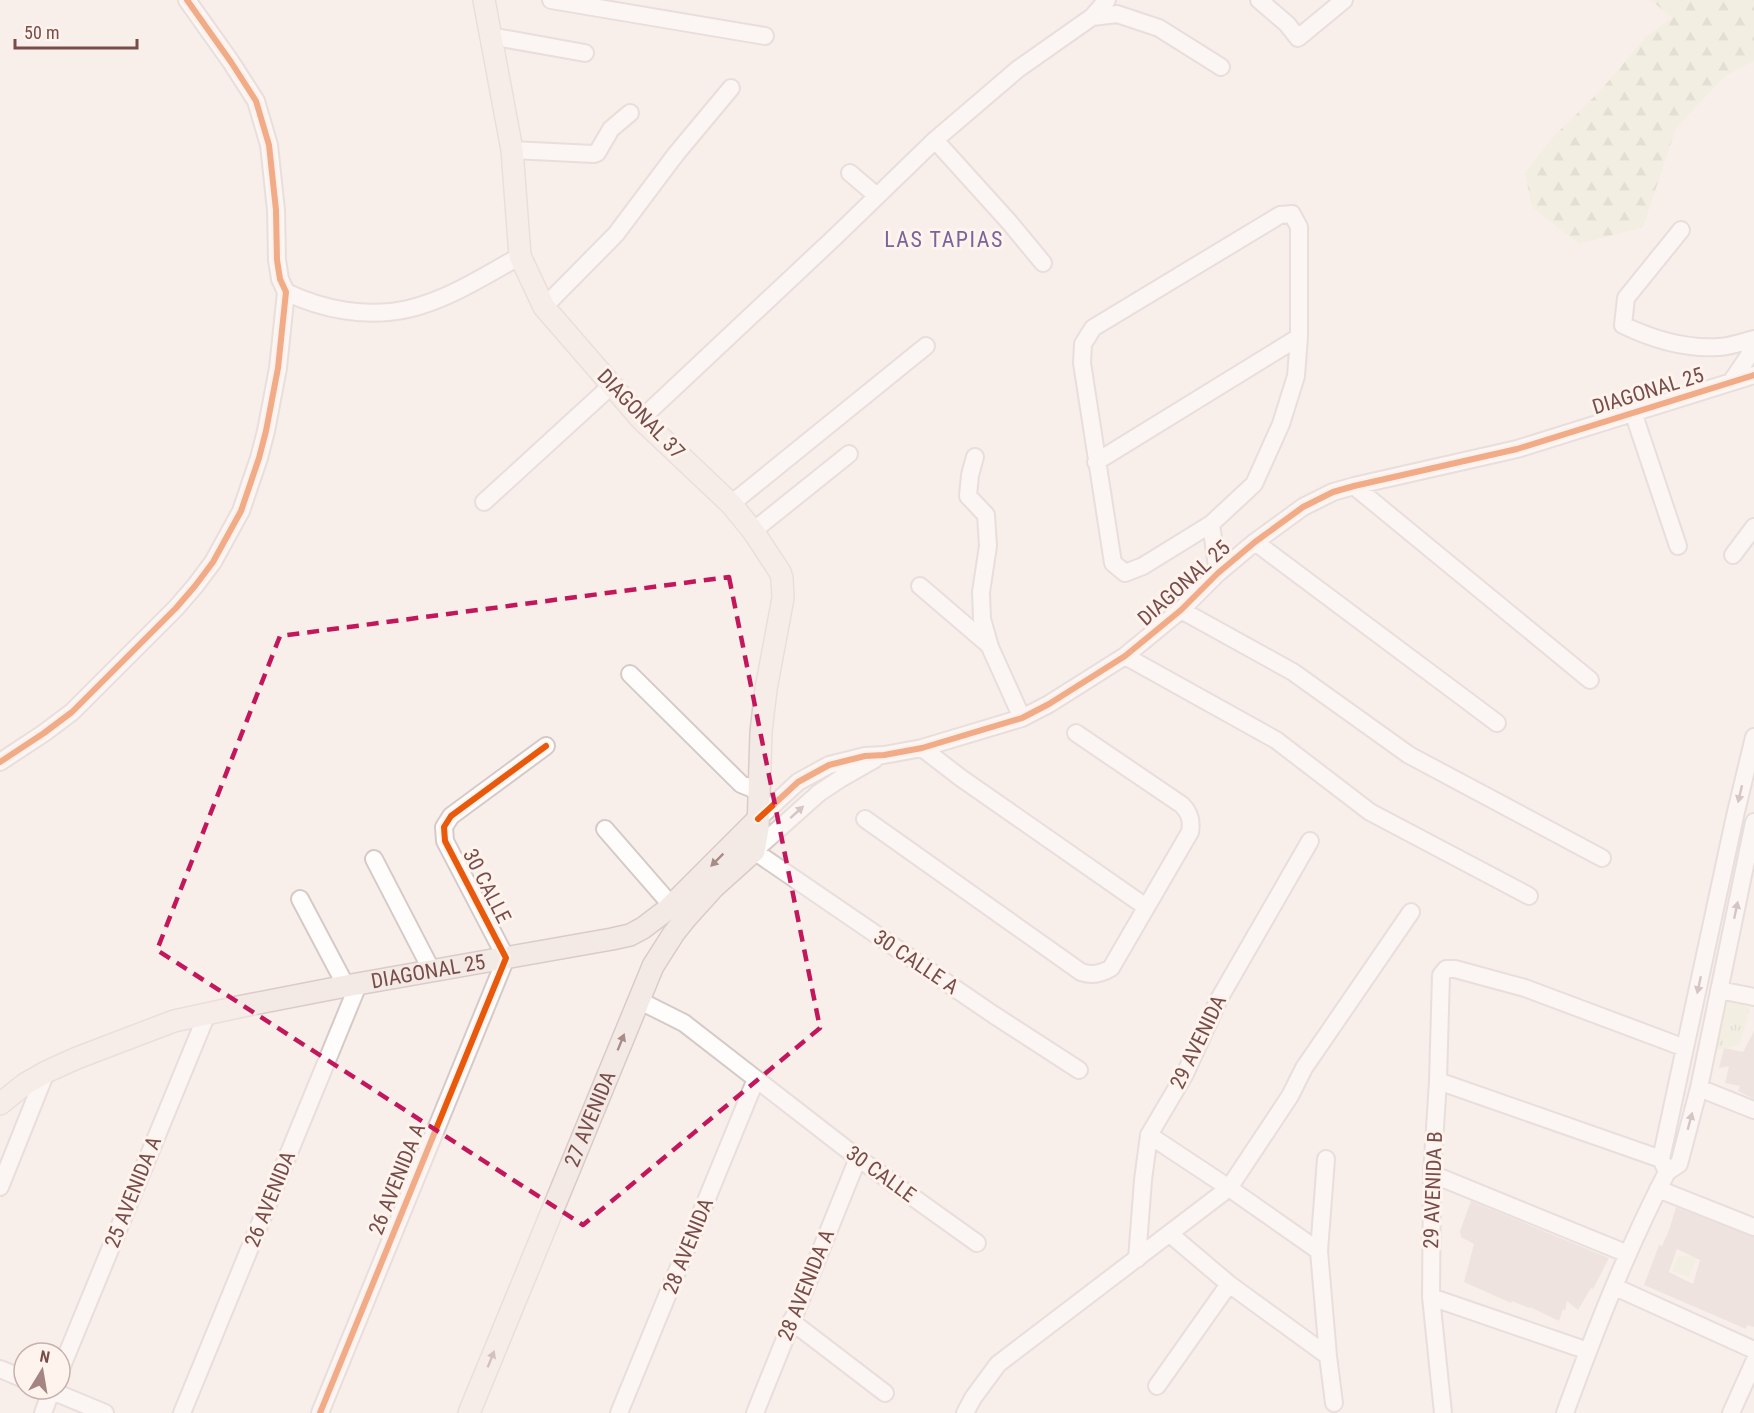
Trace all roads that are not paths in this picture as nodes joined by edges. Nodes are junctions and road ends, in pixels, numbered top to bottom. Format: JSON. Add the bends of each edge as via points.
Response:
{"nodes":[{"id":1,"x":187,"y":0,"type":"edge"},
{"id":2,"x":484,"y":0,"type":"edge"},
{"id":3,"x":551,"y":0,"type":"edge"},
{"id":4,"x":1107,"y":0,"type":"edge"},
{"id":5,"x":1258,"y":0,"type":"edge"},
{"id":6,"x":1344,"y":0,"type":"edge"},
{"id":7,"x":1092,"y":17,"type":"junction"},
{"id":8,"x":490,"y":36,"type":"junction"},
{"id":9,"x":765,"y":36,"type":"dead end"},
{"id":10,"x":585,"y":53,"type":"dead end"},
{"id":11,"x":1221,"y":68,"type":"dead end"},
{"id":12,"x":731,"y":88,"type":"dead end"},
{"id":13,"x":630,"y":113,"type":"dead end"},
{"id":14,"x":935,"y":140,"type":"junction"},
{"id":15,"x":512,"y":150,"type":"junction"},
{"id":16,"x":850,"y":173,"type":"dead end"},
{"id":17,"x":877,"y":196,"type":"junction"},
{"id":18,"x":1681,"y":230,"type":"dead end"},
{"id":19,"x":520,"y":256,"type":"junction"},
{"id":20,"x":1043,"y":263,"type":"dead end"},
{"id":21,"x":286,"y":292,"type":"junction"},
{"id":22,"x":544,"y":307,"type":"junction"},
{"id":23,"x":1299,"y":337,"type":"junction"},
{"id":24,"x":1754,"y":339,"type":"edge"},
{"id":25,"x":926,"y":346,"type":"dead end"},
{"id":26,"x":1754,"y":348,"type":"edge"},
{"id":27,"x":1754,"y":375,"type":"edge"},
{"id":28,"x":1731,"y":382,"type":"junction"},
{"id":29,"x":612,"y":385,"type":"junction"},
{"id":30,"x":1633,"y":412,"type":"junction"},
{"id":31,"x":641,"y":419,"type":"junction"},
{"id":32,"x":849,"y":453,"type":"dead end"},
{"id":33,"x":975,"y":458,"type":"dead end"},
{"id":34,"x":1096,"y":462,"type":"junction"},
{"id":35,"x":1354,"y":486,"type":"junction"},
{"id":36,"x":484,"y":502,"type":"dead end"},
{"id":37,"x":731,"y":504,"type":"junction"},
{"id":38,"x":1211,"y":524,"type":"junction"},
{"id":39,"x":1754,"y":527,"type":"edge"},
{"id":40,"x":753,"y":531,"type":"junction"},
{"id":41,"x":1255,"y":542,"type":"junction"},
{"id":42,"x":1678,"y":546,"type":"dead end"},
{"id":43,"x":1733,"y":555,"type":"dead end"},
{"id":44,"x":1218,"y":573,"type":"junction"},
{"id":45,"x":920,"y":586,"type":"dead end"},
{"id":46,"x":1181,"y":609,"type":"junction"},
{"id":47,"x":990,"y":646,"type":"junction"},
{"id":48,"x":1125,"y":656,"type":"junction"},
{"id":49,"x":630,"y":674,"type":"dead end"},
{"id":50,"x":1590,"y":680,"type":"dead end"},
{"id":51,"x":1022,"y":718,"type":"junction"},
{"id":52,"x":1497,"y":723,"type":"dead end"},
{"id":53,"x":1076,"y":733,"type":"dead end"},
{"id":54,"x":1754,"y":737,"type":"edge"},
{"id":55,"x":546,"y":746,"type":"dead end"},
{"id":56,"x":922,"y":748,"type":"junction"},
{"id":57,"x":884,"y":755,"type":"junction"},
{"id":58,"x":0,"y":762,"type":"edge"},
{"id":59,"x":758,"y":791,"type":"junction"},
{"id":60,"x":758,"y":819,"type":"junction"},
{"id":61,"x":865,"y":819,"type":"dead end"},
{"id":62,"x":1754,"y":822,"type":"edge"},
{"id":63,"x":605,"y":829,"type":"dead end"},
{"id":64,"x":1310,"y":841,"type":"dead end"},
{"id":65,"x":754,"y":851,"type":"junction"},
{"id":66,"x":1602,"y":858,"type":"dead end"},
{"id":67,"x":374,"y":859,"type":"dead end"},
{"id":68,"x":1529,"y":896,"type":"dead end"},
{"id":69,"x":300,"y":899,"type":"dead end"},
{"id":70,"x":672,"y":906,"type":"junction"},
{"id":71,"x":1146,"y":907,"type":"junction"},
{"id":72,"x":1411,"y":912,"type":"dead end"},
{"id":73,"x":643,"y":928,"type":"junction"},
{"id":74,"x":663,"y":950,"type":"junction"},
{"id":75,"x":506,"y":958,"type":"junction"},
{"id":76,"x":432,"y":971,"type":"junction"},
{"id":77,"x":352,"y":985,"type":"junction"},
{"id":78,"x":1719,"y":990,"type":"junction"},
{"id":79,"x":1754,"y":997,"type":"edge"},
{"id":80,"x":638,"y":1000,"type":"junction"},
{"id":81,"x":207,"y":1014,"type":"junction"},
{"id":82,"x":1685,"y":1048,"type":"junction"},
{"id":83,"x":1079,"y":1070,"type":"dead end"},
{"id":84,"x":46,"y":1072,"type":"junction"},
{"id":85,"x":756,"y":1079,"type":"junction"},
{"id":86,"x":1438,"y":1081,"type":"junction"},
{"id":87,"x":1699,"y":1088,"type":"junction"},
{"id":88,"x":0,"y":1104,"type":"edge"},
{"id":89,"x":1754,"y":1110,"type":"edge"},
{"id":90,"x":1149,"y":1135,"type":"junction"},
{"id":91,"x":858,"y":1158,"type":"junction"},
{"id":92,"x":1326,"y":1159,"type":"dead end"},
{"id":93,"x":1664,"y":1165,"type":"junction"},
{"id":94,"x":1432,"y":1174,"type":"junction"},
{"id":95,"x":0,"y":1187,"type":"edge"},
{"id":96,"x":1229,"y":1188,"type":"junction"},
{"id":97,"x":1658,"y":1189,"type":"junction"},
{"id":98,"x":1754,"y":1227,"type":"edge"},
{"id":99,"x":1170,"y":1234,"type":"junction"},
{"id":100,"x":977,"y":1243,"type":"dead end"},
{"id":101,"x":1319,"y":1251,"type":"junction"},
{"id":102,"x":1628,"y":1254,"type":"junction"},
{"id":103,"x":1137,"y":1260,"type":"junction"},
{"id":104,"x":1229,"y":1284,"type":"junction"},
{"id":105,"x":1615,"y":1287,"type":"junction"},
{"id":106,"x":1431,"y":1297,"type":"junction"},
{"id":107,"x":791,"y":1321,"type":"junction"},
{"id":108,"x":72,"y":1342,"type":"edge"},
{"id":109,"x":1754,"y":1350,"type":"edge"},
{"id":110,"x":1588,"y":1351,"type":"junction"},
{"id":111,"x":1328,"y":1356,"type":"junction"},
{"id":112,"x":1754,"y":1362,"type":"edge"},
{"id":113,"x":1157,"y":1386,"type":"dead end"},
{"id":114,"x":885,"y":1394,"type":"dead end"},
{"id":115,"x":72,"y":1399,"type":"edge"},
{"id":116,"x":1334,"y":1403,"type":"dead end"},
{"id":117,"x":105,"y":1413,"type":"edge"},
{"id":118,"x":182,"y":1413,"type":"edge"},
{"id":119,"x":320,"y":1413,"type":"edge"},
{"id":120,"x":469,"y":1413,"type":"edge"},
{"id":121,"x":619,"y":1413,"type":"edge"},
{"id":122,"x":755,"y":1413,"type":"edge"},
{"id":123,"x":965,"y":1413,"type":"edge"},
{"id":124,"x":1443,"y":1413,"type":"edge"},
{"id":125,"x":1565,"y":1413,"type":"edge"},
{"id":126,"x":1731,"y":1413,"type":"edge"}],
"edges":[{"from":1,"to":21,"type":"street","via":[[256,101],[269,145],[277,260]]},
{"from":2,"to":8,"type":"main road","name":"DIAGONAL 37"},
{"from":3,"to":9,"type":"street"},
{"from":4,"to":7,"type":"street"},
{"from":5,"to":6,"type":"street","via":[[1298,38]]},
{"from":7,"to":11,"type":"street","via":[[1117,14],[1160,28]]},
{"from":7,"to":14,"type":"street","via":[[1018,69]]},
{"from":8,"to":10,"type":"street"},
{"from":8,"to":15,"type":"main road","name":"DIAGONAL 37"},
{"from":12,"to":22,"type":"street","via":[[616,234]]},
{"from":13,"to":15,"type":"street","via":[[613,127],[594,154]]},
{"from":14,"to":17,"type":"street"},
{"from":14,"to":20,"type":"street"},
{"from":15,"to":19,"type":"main road","name":"DIAGONAL 37"},
{"from":16,"to":17,"type":"street"},
{"from":17,"to":31,"type":"street"},
{"from":18,"to":24,"type":"street","via":[[1626,298],[1623,325],[1683,345],[1719,347]]},
{"from":19,"to":21,"type":"street","via":[[442,297],[408,309],[337,309],[306,302]]},
{"from":19,"to":22,"type":"main road","name":"DIAGONAL 37"},
{"from":21,"to":58,"type":"street","via":[[278,369],[266,431],[241,511],[223,545],[176,608],[72,712]]},
{"from":22,"to":29,"type":"main road","name":"DIAGONAL 37"},
{"from":23,"to":34,"type":"street"},
{"from":23,"to":34,"type":"street","via":[[1299,227],[1292,214],[1280,215],[1093,328],[1083,344],[1082,363]]},
{"from":23,"to":38,"type":"street","via":[[1296,376],[1281,424],[1254,484]]},
{"from":25,"to":37,"type":"street"},
{"from":26,"to":28,"type":"street"},
{"from":27,"to":28,"type":"street","name":"DIAGONAL 25"},
{"from":28,"to":30,"type":"street","name":"DIAGONAL 25"},
{"from":29,"to":31,"type":"main road","name":"DIAGONAL 37"},
{"from":29,"to":36,"type":"street"},
{"from":30,"to":35,"type":"street","name":"DIAGONAL 25","via":[[1517,449]]},
{"from":30,"to":42,"type":"street"},
{"from":31,"to":37,"type":"main road","name":"DIAGONAL 37"},
{"from":32,"to":40,"type":"street"},
{"from":33,"to":47,"type":"street","via":[[968,496],[986,515],[988,546],[981,592],[982,619]]},
{"from":34,"to":38,"type":"street","via":[[1113,563],[1125,573]]},
{"from":35,"to":41,"type":"street","name":"DIAGONAL 25","via":[[1303,507]]},
{"from":35,"to":50,"type":"street"},
{"from":37,"to":40,"type":"main road","name":"DIAGONAL 37"},
{"from":38,"to":44,"type":"street"},
{"from":39,"to":43,"type":"street"},
{"from":40,"to":59,"type":"main road","name":"DIAGONAL 37","via":[[780,572],[784,591],[766,689]]},
{"from":41,"to":44,"type":"street","name":"DIAGONAL 25"},
{"from":41,"to":52,"type":"street"},
{"from":44,"to":46,"type":"street","name":"DIAGONAL 25"},
{"from":45,"to":47,"type":"street"},
{"from":46,"to":48,"type":"street","name":"DIAGONAL 25"},
{"from":46,"to":66,"type":"street","via":[[1293,672],[1409,755]]},
{"from":47,"to":51,"type":"street"},
{"from":48,"to":51,"type":"street","name":"DIAGONAL 25"},
{"from":48,"to":68,"type":"street","via":[[1276,740],[1370,812]]},
{"from":49,"to":59,"type":"street","via":[[741,784]]},
{"from":51,"to":56,"type":"street","name":"DIAGONAL 25"},
{"from":53,"to":71,"type":"street","via":[[1182,806],[1189,815],[1190,832]]},
{"from":54,"to":82,"type":"street","one_way":true},
{"from":55,"to":75,"type":"street","name":"30 CALLE","via":[[451,816],[444,827],[446,841]]},
{"from":56,"to":57,"type":"street","name":"DIAGONAL 25"},
{"from":56,"to":71,"type":"street"},
{"from":57,"to":60,"type":"street","name":"DIAGONAL 25","via":[[846,759],[812,773]]},
{"from":65,"to":57,"type":"street","name":"DIAGONAL 25","one_way":true,"via":[[819,793]]},
{"from":59,"to":60,"type":"main road","name":"DIAGONAL 37"},
{"from":60,"to":65,"type":"main road","name":"DIAGONAL 37"},
{"from":60,"to":70,"type":"main road","name":"DIAGONAL 25","one_way":true},
{"from":61,"to":71,"type":"street","via":[[1086,974],[1099,974],[1111,968]]},
{"from":78,"to":62,"type":"street","one_way":true},
{"from":63,"to":70,"type":"street"},
{"from":64,"to":90,"type":"street","name":"29 AVENIDA","via":[[1219,999],[1185,1074]]},
{"from":65,"to":74,"type":"main road","name":"27 AVENIDA","via":[[714,887]]},
{"from":65,"to":83,"type":"street","name":"30 CALLE A"},
{"from":67,"to":76,"type":"street"},
{"from":69,"to":77,"type":"street"},
{"from":70,"to":73,"type":"main road","name":"DIAGONAL 25"},
{"from":72,"to":96,"type":"street","via":[[1304,1068]]},
{"from":73,"to":74,"type":"main road"},
{"from":73,"to":75,"type":"main road","name":"DIAGONAL 25","via":[[602,942]]},
{"from":74,"to":80,"type":"main road","name":"27 AVENIDA"},
{"from":75,"to":76,"type":"main road","name":"DIAGONAL 25"},
{"from":75,"to":119,"type":"street","name":"26 AVENIDA A"},
{"from":76,"to":77,"type":"main road","name":"DIAGONAL 25"},
{"from":77,"to":81,"type":"main road","name":"DIAGONAL 25"},
{"from":77,"to":118,"type":"street","name":"26 AVENIDA"},
{"from":78,"to":79,"type":"street"},
{"from":78,"to":87,"type":"street"},
{"from":80,"to":85,"type":"street","name":"30 CALLE","via":[[684,1023]]},
{"from":120,"to":80,"type":"main road","name":"27 AVENIDA","one_way":true},
{"from":81,"to":84,"type":"main road","name":"DIAGONAL 25","via":[[137,1034]]},
{"from":81,"to":108,"type":"street","name":"25 AVENIDA A"},
{"from":82,"to":86,"type":"street","name":"29 AVENIDA B","via":[[1525,988],[1446,969],[1441,975]]},
{"from":82,"to":93,"type":"street"},
{"from":84,"to":88,"type":"main road","name":"DIAGONAL 25"},
{"from":84,"to":95,"type":"street"},
{"from":85,"to":91,"type":"street","name":"30 CALLE"},
{"from":85,"to":121,"type":"street","name":"28 AVENIDA"},
{"from":86,"to":93,"type":"street"},
{"from":86,"to":94,"type":"street","name":"29 AVENIDA B"},
{"from":87,"to":89,"type":"street"},
{"from":93,"to":87,"type":"street","one_way":true,"via":[[1679,1164]]},
{"from":90,"to":96,"type":"street"},
{"from":90,"to":103,"type":"street","name":"29 AVENIDA"},
{"from":91,"to":100,"type":"street","name":"30 CALLE"},
{"from":91,"to":107,"type":"street","name":"28 AVENIDA A"},
{"from":92,"to":101,"type":"street"},
{"from":93,"to":97,"type":"street"},
{"from":94,"to":102,"type":"street"},
{"from":94,"to":106,"type":"street","name":"29 AVENIDA B"},
{"from":96,"to":99,"type":"street"},
{"from":96,"to":101,"type":"street"},
{"from":97,"to":98,"type":"street"},
{"from":97,"to":102,"type":"street"},
{"from":99,"to":103,"type":"street"},
{"from":99,"to":104,"type":"street"},
{"from":101,"to":111,"type":"street"},
{"from":102,"to":105,"type":"street"},
{"from":103,"to":123,"type":"street","via":[[998,1364]]},
{"from":104,"to":111,"type":"street"},
{"from":104,"to":113,"type":"street"},
{"from":105,"to":109,"type":"street"},
{"from":105,"to":110,"type":"street"},
{"from":106,"to":110,"type":"street"},
{"from":106,"to":124,"type":"street","name":"29 AVENIDA B"},
{"from":107,"to":114,"type":"street"},
{"from":107,"to":122,"type":"street","name":"28 AVENIDA A"},
{"from":110,"to":125,"type":"street"},
{"from":111,"to":116,"type":"street"},
{"from":112,"to":126,"type":"street"},
{"from":115,"to":117,"type":"street"}]}
